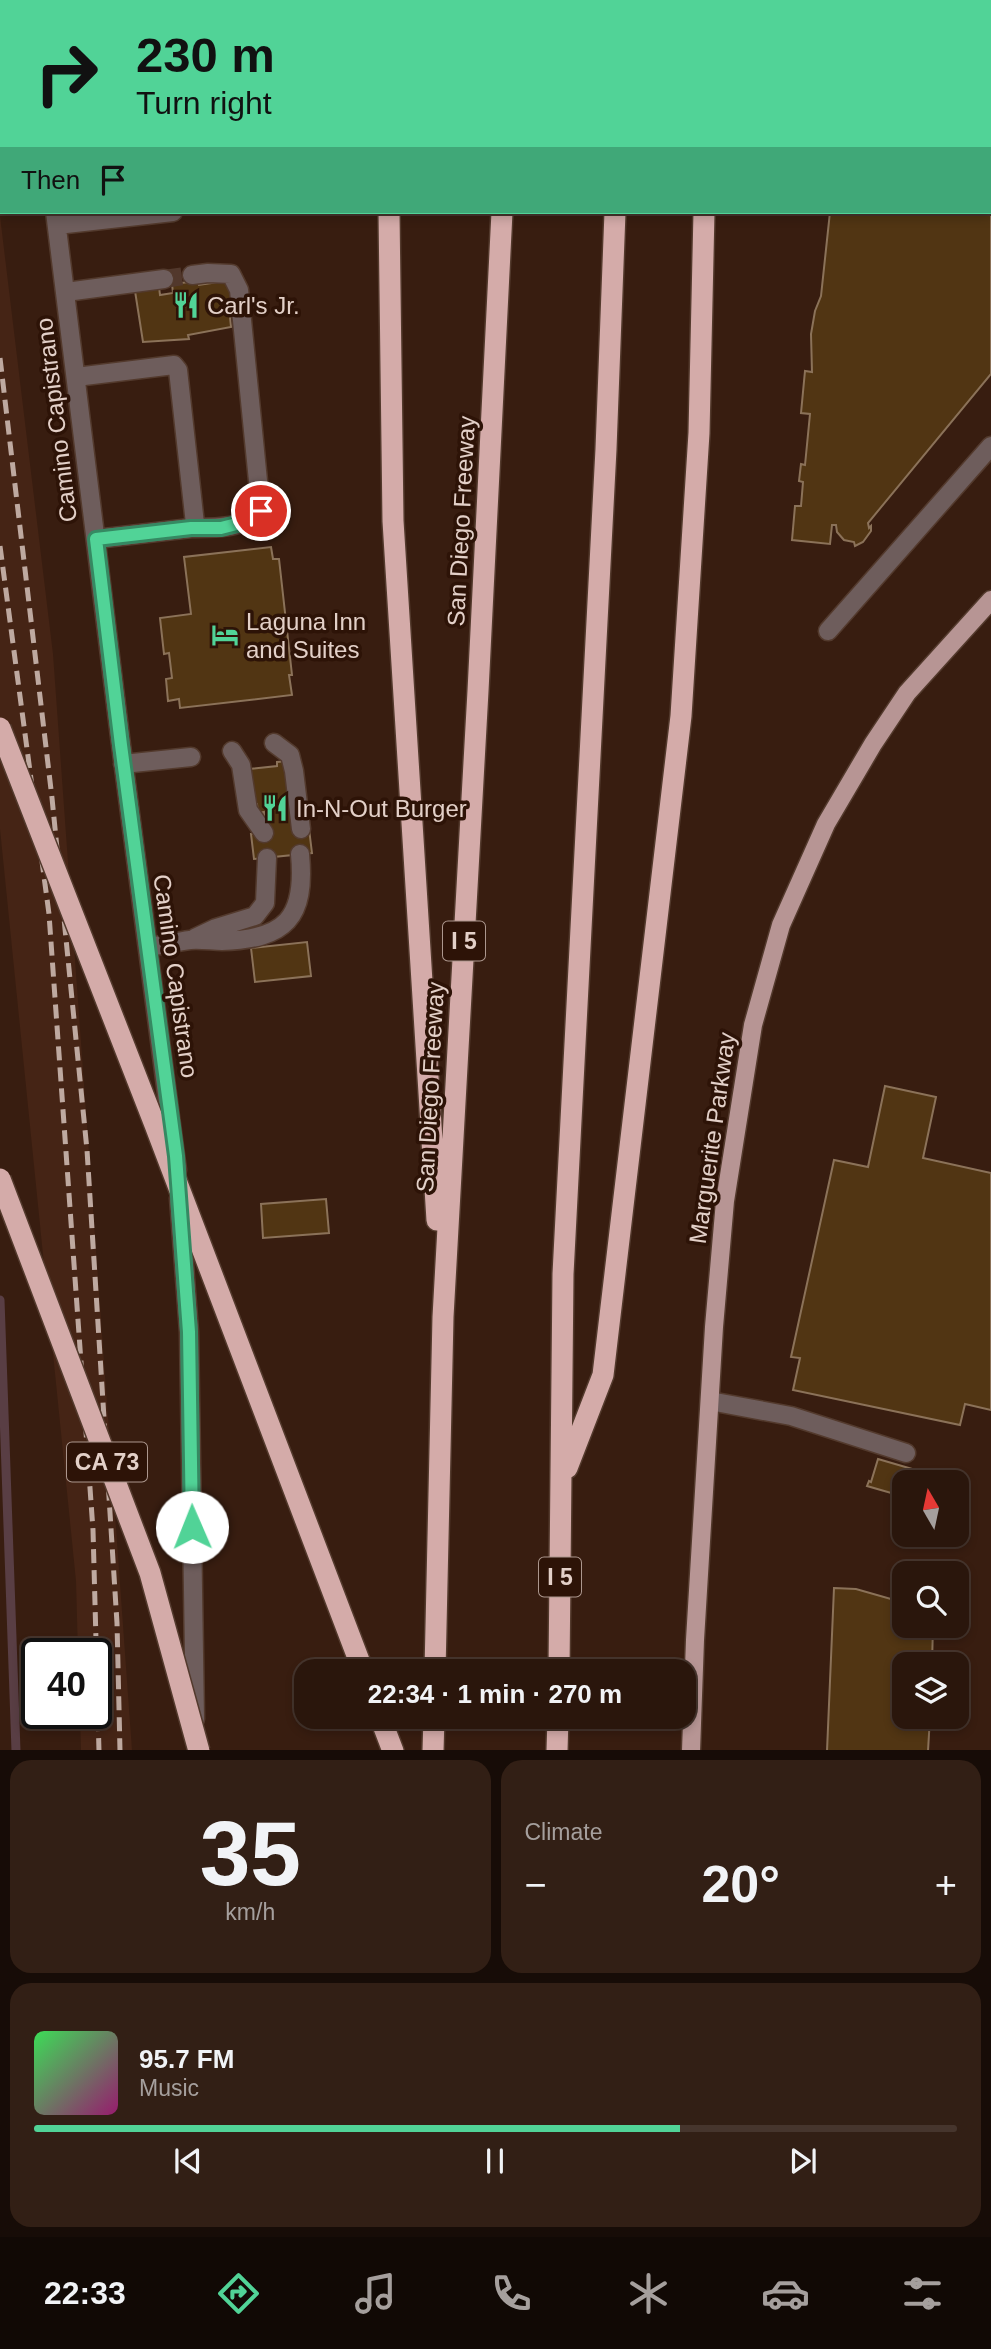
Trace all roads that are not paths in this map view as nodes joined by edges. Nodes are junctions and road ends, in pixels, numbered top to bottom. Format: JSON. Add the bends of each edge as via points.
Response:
{"nodes":[{"id":1,"x":134,"y":214,"type":"edge"},
{"id":2,"x":389,"y":214,"type":"edge"},
{"id":3,"x":502,"y":214,"type":"edge"},
{"id":4,"x":615,"y":214,"type":"edge"},
{"id":5,"x":704,"y":214,"type":"edge"},
{"id":6,"x":56,"y":218,"type":"edge"},
{"id":7,"x":192,"y":275,"type":"tunnel mouth"},
{"id":8,"x":164,"y":279,"type":"tunnel mouth"},
{"id":9,"x":65,"y":292,"type":"junction"},
{"id":10,"x":76,"y":377,"type":"junction"},
{"id":11,"x":991,"y":446,"type":"edge"},
{"id":12,"x":984,"y":468,"type":"edge"},
{"id":13,"x":191,"y":528,"type":"junction"},
{"id":14,"x":96,"y":539,"type":"junction"},
{"id":15,"x":991,"y":600,"type":"edge"},
{"id":16,"x":828,"y":631,"type":"dead end"},
{"id":17,"x":0,"y":727,"type":"edge"},
{"id":18,"x":274,"y":743,"type":"dead end"},
{"id":19,"x":232,"y":751,"type":"dead end"},
{"id":20,"x":191,"y":757,"type":"dead end"},
{"id":21,"x":123,"y":764,"type":"junction"},
{"id":22,"x":301,"y":830,"type":"dead end"},
{"id":23,"x":264,"y":833,"type":"dead end"},
{"id":24,"x":300,"y":854,"type":"dead end"},
{"id":25,"x":267,"y":858,"type":"dead end"},
{"id":26,"x":192,"y":940,"type":"junction"},
{"id":27,"x":148,"y":947,"type":"junction"},
{"id":28,"x":0,"y":1179,"type":"edge"},
{"id":29,"x":443,"y":1317,"type":"junction"},
{"id":30,"x":710,"y":1401,"type":"junction"},
{"id":31,"x":906,"y":1453,"type":"dead end"},
{"id":32,"x":562,"y":1482,"type":"junction"},
{"id":33,"x":358,"y":1659,"type":"edge"},
{"id":34,"x":435,"y":1659,"type":"edge"},
{"id":35,"x":559,"y":1659,"type":"edge"},
{"id":36,"x":385,"y":1729,"type":"edge"},
{"id":37,"x":434,"y":1729,"type":"edge"},
{"id":38,"x":558,"y":1729,"type":"edge"},
{"id":39,"x":197,"y":1750,"type":"edge"},
{"id":40,"x":197,"y":1750,"type":"edge"},
{"id":41,"x":393,"y":1750,"type":"edge"},
{"id":42,"x":433,"y":1750,"type":"edge"},
{"id":43,"x":557,"y":1750,"type":"edge"},
{"id":44,"x":691,"y":1750,"type":"edge"}],
"edges":[{"from":1,"to":6,"type":"street"},
{"from":2,"to":29,"type":"highway","via":[[393,521]]},
{"from":3,"to":29,"type":"highway","name":"San Diego Freeway","number":"I 5"},
{"from":4,"to":32,"type":"highway","number":"I 5","via":[[563,1274]]},
{"from":5,"to":32,"type":"highway","via":[[699,433],[681,716],[603,1375]]},
{"from":6,"to":9,"type":"street","name":"Camino Capistrano"},
{"from":7,"to":13,"type":"street","via":[[231,274],[239,290],[261,511],[252,520],[221,528]]},
{"from":8,"to":9,"type":"street"},
{"from":9,"to":10,"type":"street","name":"Camino Capistrano"},
{"from":10,"to":13,"type":"street","via":[[174,365],[178,370],[195,524]]},
{"from":10,"to":14,"type":"street","name":"Camino Capistrano"},
{"from":11,"to":12,"type":"street"},
{"from":12,"to":16,"type":"street"},
{"from":13,"to":14,"type":"street"},
{"from":14,"to":21,"type":"street","name":"Camino Capistrano"},
{"from":15,"to":30,"type":"main road","name":"Marguerite Parkway","via":[[907,693],[873,744],[826,824],[781,925],[753,1025],[725,1201]]},
{"from":17,"to":33,"type":"highway","bridge":true},
{"from":18,"to":22,"type":"street","via":[[290,755]]},
{"from":19,"to":23,"type":"street","via":[[241,765],[248,810]]},
{"from":20,"to":21,"type":"street"},
{"from":21,"to":27,"type":"street","name":"Camino Capistrano"},
{"from":24,"to":26,"type":"street","via":[[298,904],[276,931],[223,941]]},
{"from":25,"to":26,"type":"street","via":[[265,903],[256,916]]},
{"from":26,"to":27,"type":"street"},
{"from":27,"to":39,"type":"street","name":"Camino Capistrano","via":[[176,1156],[189,1332]]},
{"from":28,"to":40,"type":"highway","number":"CA 73","bridge":true,"via":[[150,1573]]},
{"from":29,"to":34,"type":"highway","name":"San Diego Freeway","number":"I 5"},
{"from":30,"to":31,"type":"street","via":[[791,1416]]},
{"from":30,"to":44,"type":"main road","name":"Marguerite Parkway"},
{"from":32,"to":35,"type":"highway","number":"I 5"},
{"from":36,"to":41,"type":"highway"},
{"from":37,"to":42,"type":"highway"},
{"from":38,"to":43,"type":"highway"}]}
